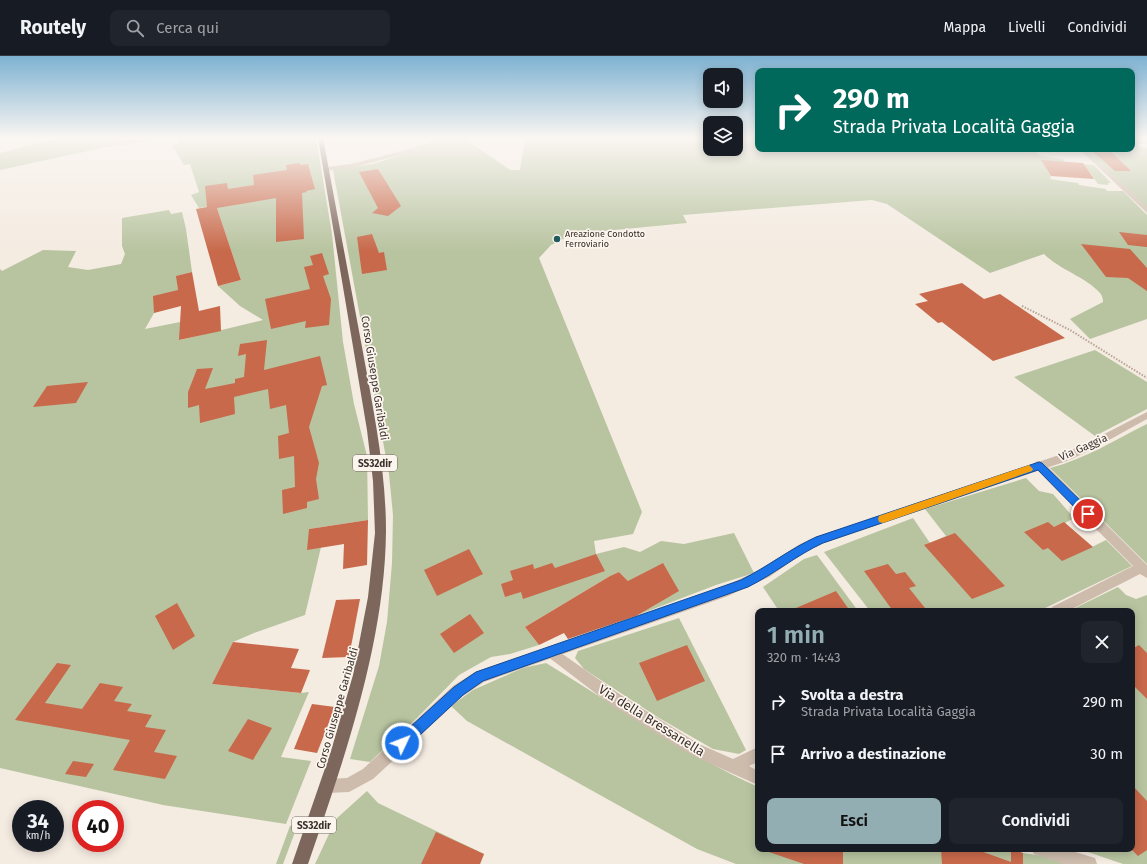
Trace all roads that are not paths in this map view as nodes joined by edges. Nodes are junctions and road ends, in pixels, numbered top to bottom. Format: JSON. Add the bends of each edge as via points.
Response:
{"nodes":[{"id":1,"x":327,"y":176,"type":"edge"},
{"id":2,"x":1110,"y":176,"type":"edge"},
{"id":3,"x":1147,"y":211,"type":"edge"},
{"id":4,"x":1147,"y":415,"type":"edge"},
{"id":5,"x":1039,"y":465,"type":"junction"},
{"id":6,"x":1144,"y":570,"type":"edge"},
{"id":7,"x":1062,"y":608,"type":"edge"},
{"id":8,"x":551,"y":652,"type":"junction"},
{"id":9,"x":755,"y":756,"type":"edge"},
{"id":10,"x":733,"y":767,"type":"junction"},
{"id":11,"x":755,"y":777,"type":"edge"},
{"id":12,"x":327,"y":786,"type":"junction"},
{"id":13,"x":1049,"y":852,"type":"edge"},
{"id":14,"x":300,"y":864,"type":"edge"},
{"id":15,"x":1089,"y":864,"type":"edge"}],
"edges":[{"from":1,"to":12,"type":"main road","name":"Corso Giuseppe Garibaldi","number":"SS32dir","via":[[370,417],[380,510],[380,557],[367,649],[353,705]]},
{"from":2,"to":3,"type":"street"},
{"from":4,"to":5,"type":"street","name":"Via Gaggia","via":[[1088,447]]},
{"from":5,"to":6,"type":"street"},
{"from":5,"to":8,"type":"street","name":"Via Gaggia","via":[[820,540],[744,584]]},
{"from":6,"to":7,"type":"street"},
{"from":8,"to":10,"type":"street","name":"Via della Bressanella","via":[[616,700],[694,749]]},
{"from":8,"to":12,"type":"street","name":"Via Gaggia","via":[[480,677],[458,691],[368,774],[349,785]]},
{"from":9,"to":10,"type":"street"},
{"from":10,"to":11,"type":"street","name":"Via della Bressanella"},
{"from":12,"to":14,"type":"main road","number":"SS32dir"},
{"from":13,"to":15,"type":"street"}]}
